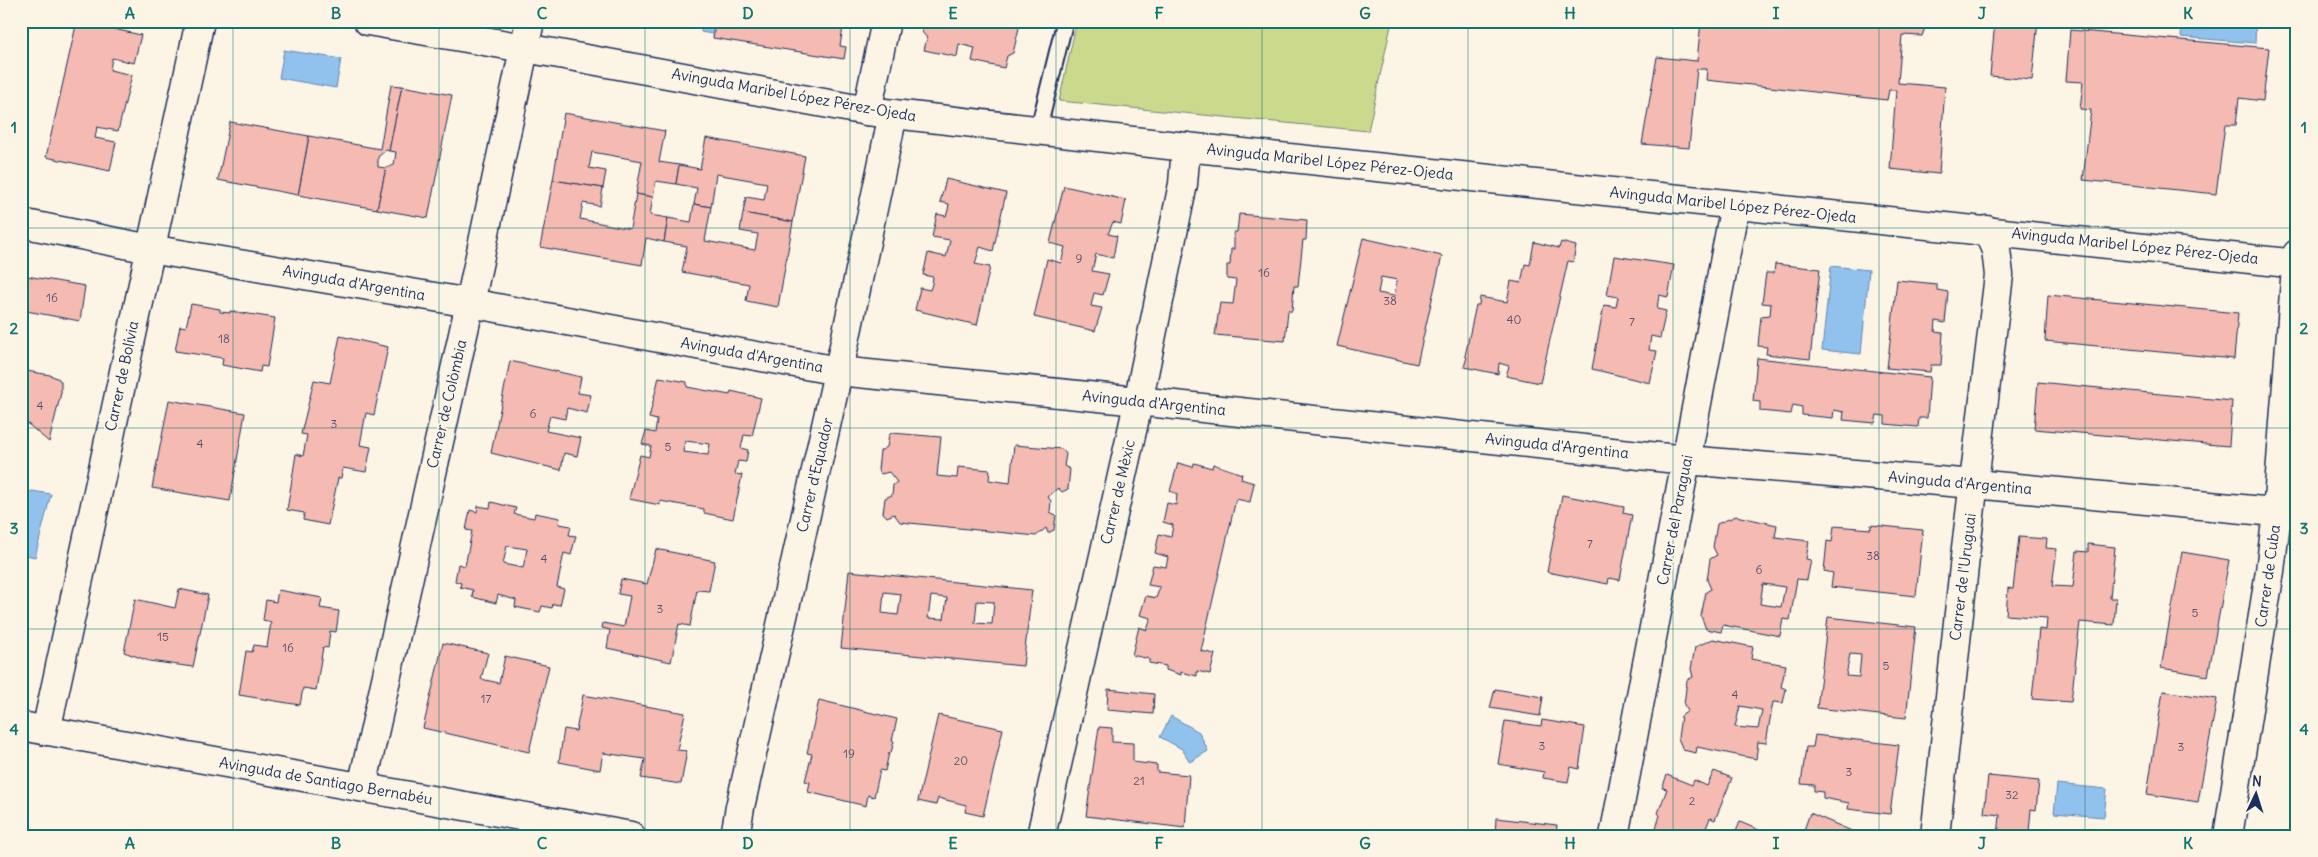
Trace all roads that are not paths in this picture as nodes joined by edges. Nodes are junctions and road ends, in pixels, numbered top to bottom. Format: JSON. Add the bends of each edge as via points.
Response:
{"nodes":[{"id":1,"x":200,"y":21,"type":"edge"},
{"id":2,"x":368,"y":21,"type":"edge"},
{"id":3,"x":530,"y":21,"type":"edge"},
{"id":4,"x":886,"y":21,"type":"edge"},
{"id":5,"x":1065,"y":21,"type":"edge"},
{"id":6,"x":524,"y":47,"type":"junction"},
{"id":7,"x":867,"y":110,"type":"junction"},
{"id":8,"x":893,"y":114,"type":"junction"},
{"id":9,"x":1038,"y":131,"type":"junction"},
{"id":10,"x":1186,"y":147,"type":"junction"},
{"id":11,"x":1735,"y":205,"type":"junction"},
{"id":12,"x":21,"y":223,"type":"edge"},
{"id":13,"x":1987,"y":230,"type":"junction"},
{"id":14,"x":150,"y":249,"type":"junction"},
{"id":15,"x":2296,"y":260,"type":"edge"},
{"id":16,"x":470,"y":303,"type":"junction"},
{"id":17,"x":838,"y":371,"type":"junction"},
{"id":18,"x":1138,"y":400,"type":"junction"},
{"id":19,"x":1686,"y":460,"type":"junction"},
{"id":20,"x":1974,"y":484,"type":"junction"},
{"id":21,"x":2287,"y":514,"type":"edge"},
{"id":22,"x":34,"y":728,"type":"edge"},
{"id":23,"x":362,"y":787,"type":"junction"},
{"id":24,"x":631,"y":836,"type":"edge"},
{"id":25,"x":735,"y":836,"type":"edge"},
{"id":26,"x":1040,"y":836,"type":"edge"},
{"id":27,"x":1614,"y":836,"type":"edge"},
{"id":28,"x":1935,"y":836,"type":"edge"},
{"id":29,"x":2228,"y":836,"type":"edge"}],
"edges":[{"from":1,"to":14,"type":"street","name":"Carrer de Bolívia"},
{"from":2,"to":6,"type":"street","name":"Avinguda Maribel López Pérez-Ojeda"},
{"from":3,"to":6,"type":"street","name":"Carrer de Colòmbia"},
{"from":4,"to":7,"type":"street"},
{"from":5,"to":9,"type":"lane"},
{"from":6,"to":7,"type":"street","name":"Avinguda Maribel López Pérez-Ojeda"},
{"from":6,"to":16,"type":"street","name":"Carrer de Colòmbia"},
{"from":7,"to":8,"type":"street","name":"Avinguda Maribel López Pérez-Ojeda"},
{"from":8,"to":9,"type":"street","name":"Avinguda Maribel López Pérez-Ojeda"},
{"from":8,"to":17,"type":"street","name":"Carrer d'Equador"},
{"from":9,"to":10,"type":"street","name":"Avinguda Maribel López Pérez-Ojeda"},
{"from":10,"to":11,"type":"street","name":"Avinguda Maribel López Pérez-Ojeda"},
{"from":10,"to":18,"type":"street","name":"Carrer de Mèxic","via":[[1184,184]]},
{"from":11,"to":13,"type":"street","name":"Avinguda Maribel López Pérez-Ojeda"},
{"from":11,"to":19,"type":"street","name":"Carrer del Paraguai"},
{"from":12,"to":14,"type":"street","name":"Avinguda d'Argentina"},
{"from":13,"to":15,"type":"street","name":"Avinguda Maribel López Pérez-Ojeda"},
{"from":13,"to":20,"type":"street","name":"Carrer de l'Uruguai","via":[[1996,250],[1999,275]]},
{"from":14,"to":16,"type":"street","name":"Avinguda d'Argentina"},
{"from":14,"to":22,"type":"street","name":"Carrer de Bolívia"},
{"from":15,"to":21,"type":"street","name":"Carrer de Cuba"},
{"from":16,"to":17,"type":"street","name":"Avinguda d'Argentina"},
{"from":16,"to":23,"type":"street","name":"Carrer de Colòmbia"},
{"from":17,"to":18,"type":"street","name":"Avinguda d'Argentina"},
{"from":17,"to":25,"type":"street","name":"Carrer d'Equador"},
{"from":18,"to":19,"type":"street","name":"Avinguda d'Argentina"},
{"from":18,"to":26,"type":"street","name":"Carrer de Mèxic"},
{"from":19,"to":20,"type":"street","name":"Avinguda d'Argentina"},
{"from":19,"to":27,"type":"street","name":"Carrer del Paraguai"},
{"from":20,"to":21,"type":"street","name":"Avinguda d'Argentina"},
{"from":20,"to":28,"type":"street","name":"Carrer de l'Uruguai"},
{"from":21,"to":29,"type":"street","name":"Carrer de Cuba","via":[[2270,571]]},
{"from":22,"to":23,"type":"street","name":"Avinguda de Santiago Bernabéu"},
{"from":23,"to":24,"type":"street","name":"Avinguda de Santiago Bernabéu"}]}
